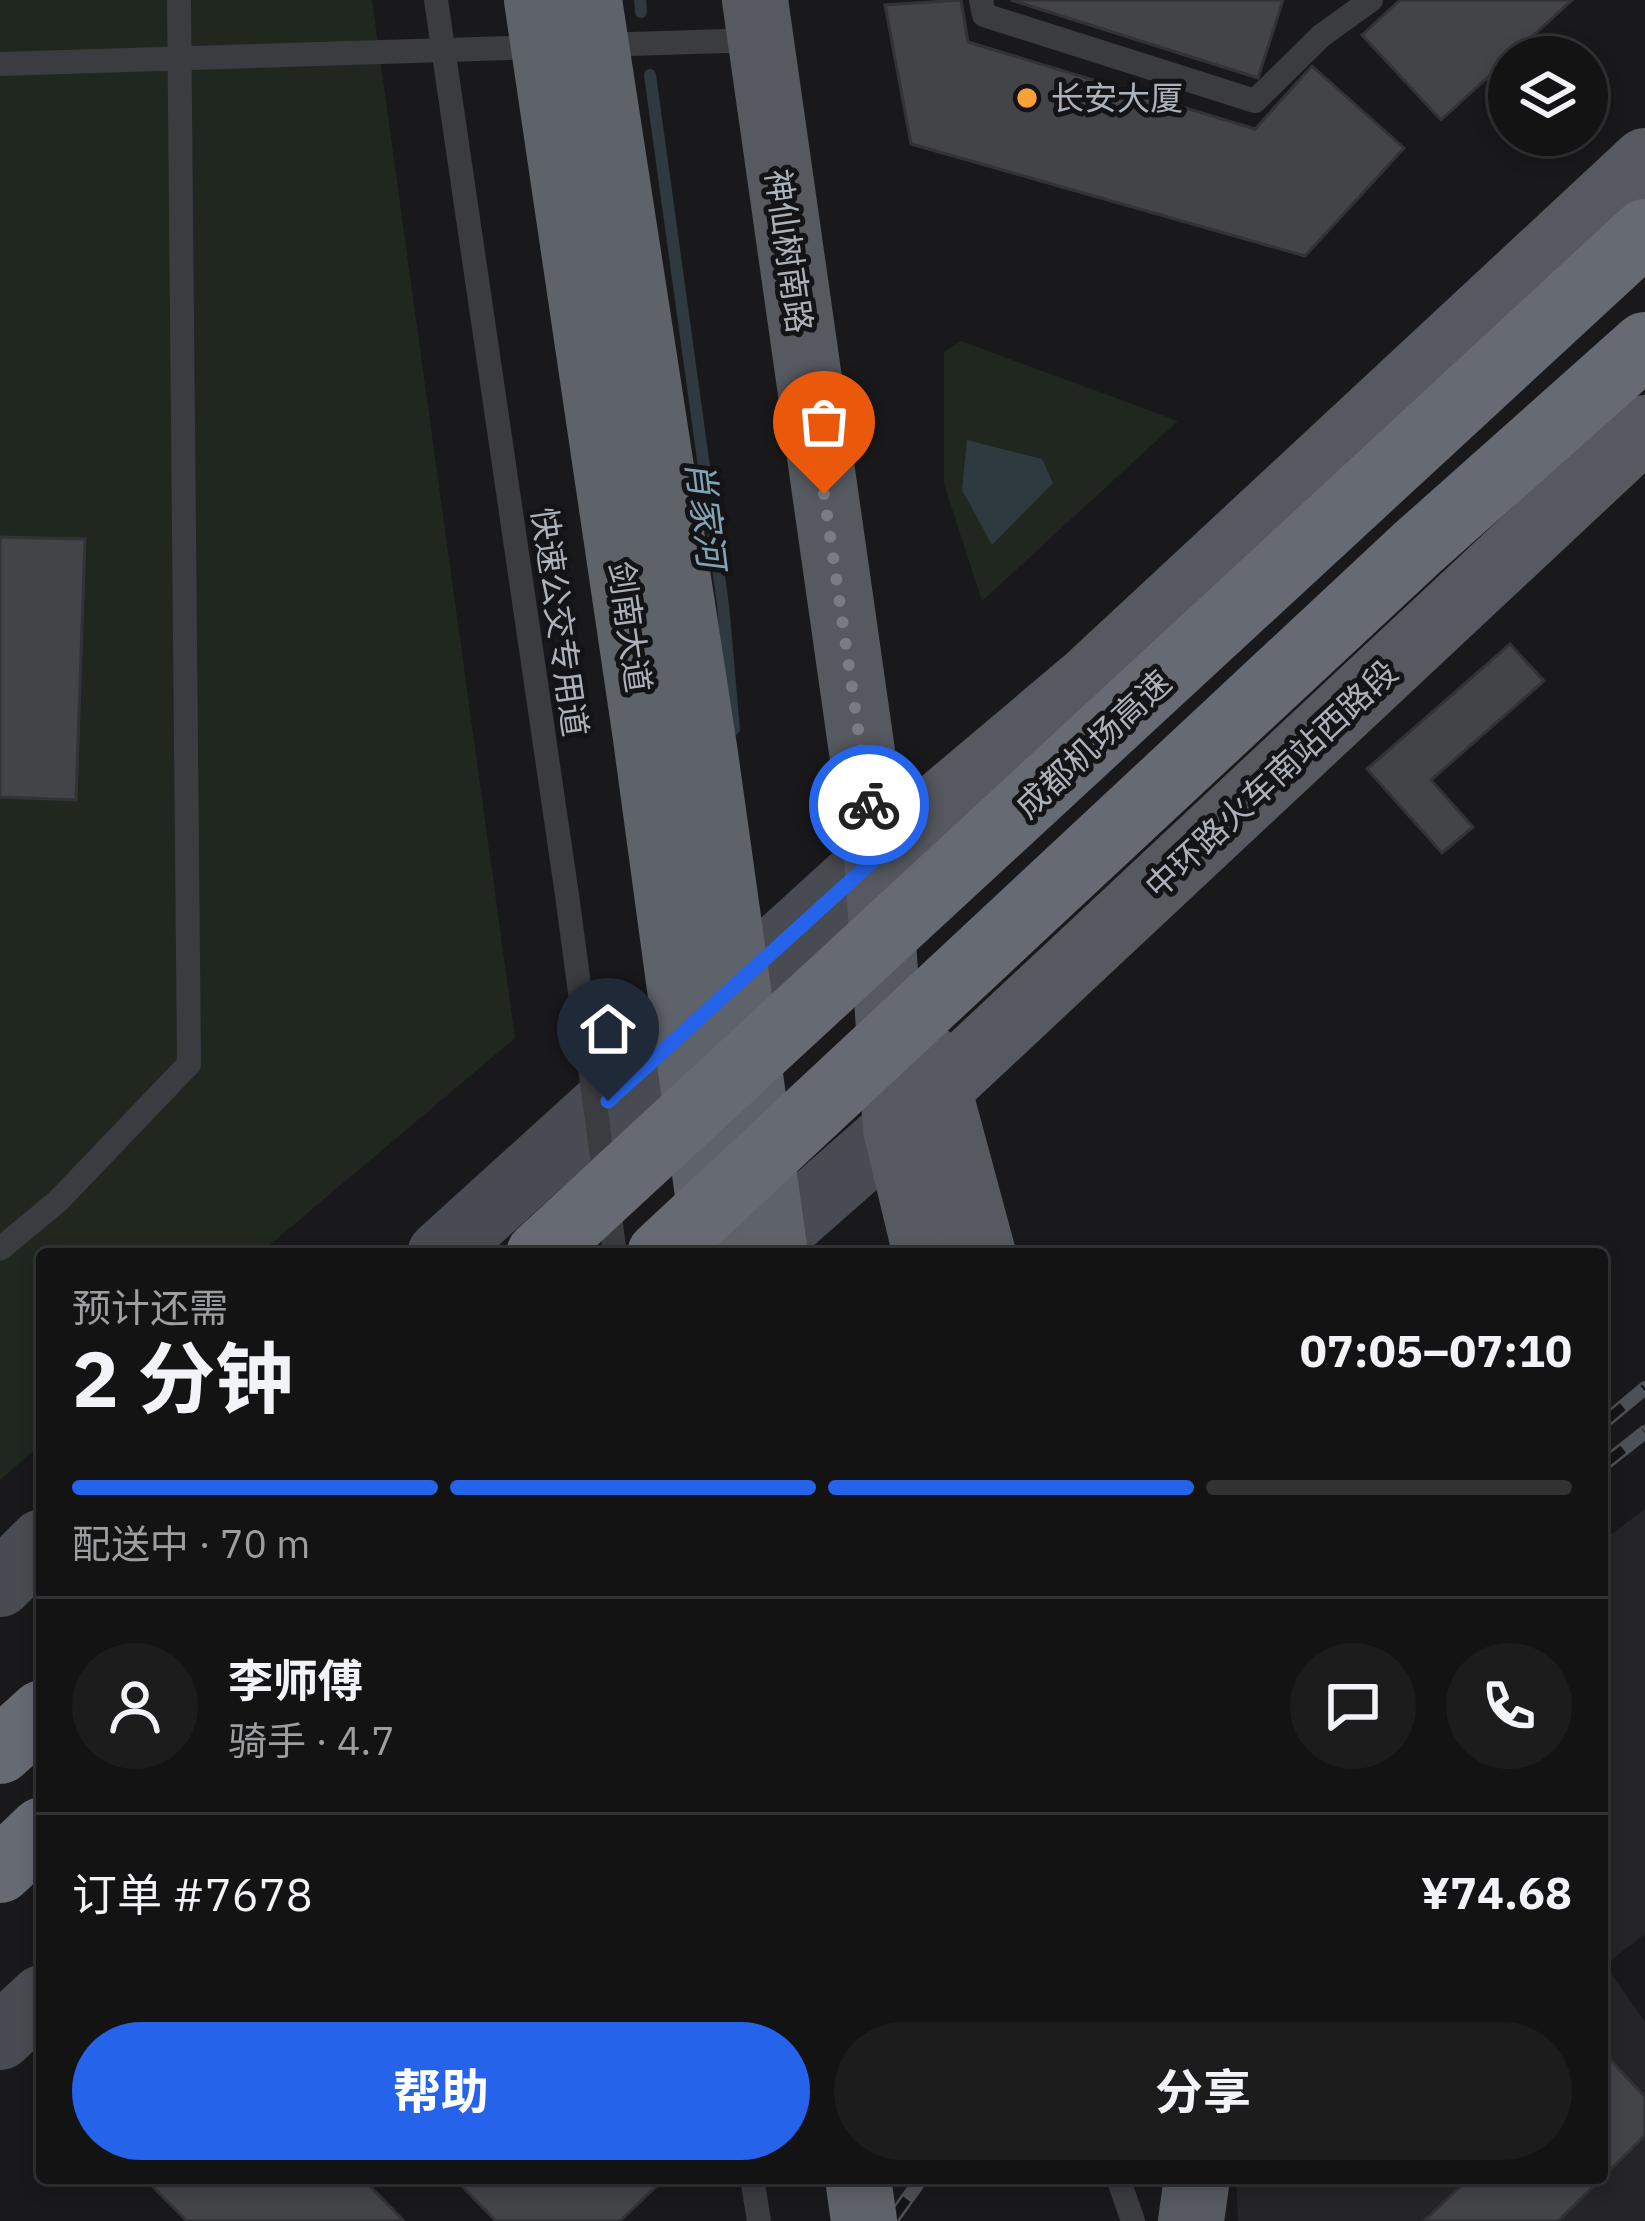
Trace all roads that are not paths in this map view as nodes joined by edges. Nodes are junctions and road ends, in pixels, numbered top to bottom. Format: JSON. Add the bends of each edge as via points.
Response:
{"nodes":[{"id":1,"x":179,"y":0,"type":"edge"},
{"id":2,"x":436,"y":0,"type":"edge"},
{"id":3,"x":537,"y":0,"type":"edge"},
{"id":4,"x":589,"y":0,"type":"edge"},
{"id":5,"x":981,"y":0,"type":"edge"},
{"id":6,"x":1371,"y":0,"type":"edge"},
{"id":7,"x":757,"y":20,"type":"edge"},
{"id":8,"x":178,"y":60,"type":"junction"},
{"id":9,"x":0,"y":64,"type":"edge"},
{"id":10,"x":1645,"y":161,"type":"edge"},
{"id":11,"x":1645,"y":232,"type":"edge"},
{"id":12,"x":1645,"y":344,"type":"edge"},
{"id":13,"x":1645,"y":428,"type":"edge"},
{"id":14,"x":877,"y":857,"type":"junction"},
{"id":15,"x":917,"y":1110,"type":"junction"},
{"id":16,"x":447,"y":1248,"type":"edge"},
{"id":17,"x":545,"y":1248,"type":"edge"},
{"id":18,"x":613,"y":1248,"type":"edge"},
{"id":19,"x":666,"y":1248,"type":"edge"},
{"id":20,"x":715,"y":1248,"type":"edge"},
{"id":21,"x":761,"y":1248,"type":"edge"},
{"id":22,"x":774,"y":1248,"type":"edge"},
{"id":23,"x":926,"y":1248,"type":"edge"},
{"id":24,"x":979,"y":1248,"type":"edge"},
{"id":25,"x":0,"y":1249,"type":"edge"},
{"id":26,"x":36,"y":1548,"type":"edge"},
{"id":27,"x":0,"y":1584,"type":"edge"},
{"id":28,"x":36,"y":1718,"type":"edge"},
{"id":29,"x":0,"y":1751,"type":"edge"},
{"id":30,"x":36,"y":1837,"type":"edge"},
{"id":31,"x":0,"y":1870,"type":"edge"},
{"id":32,"x":36,"y":2004,"type":"edge"},
{"id":33,"x":0,"y":2037,"type":"edge"},
{"id":34,"x":753,"y":2184,"type":"edge"},
{"id":35,"x":859,"y":2184,"type":"edge"},
{"id":36,"x":905,"y":2184,"type":"edge"},
{"id":37,"x":1120,"y":2184,"type":"edge"},
{"id":38,"x":1131,"y":2184,"type":"edge"},
{"id":39,"x":1196,"y":2184,"type":"edge"},
{"id":40,"x":759,"y":2221,"type":"edge"},
{"id":41,"x":864,"y":2221,"type":"edge"},
{"id":42,"x":910,"y":2221,"type":"edge"},
{"id":43,"x":1130,"y":2221,"type":"edge"},
{"id":44,"x":1191,"y":2221,"type":"edge"}],
"edges":[{"from":1,"to":8,"type":"lane"},
{"from":2,"to":18,"type":"lane","name":"快速公交专用道","bridge":true},
{"from":3,"to":20,"type":"highway","name":"剑南大道","bridge":true},
{"from":4,"to":22,"type":"highway","name":"剑南大道","bridge":true},
{"from":5,"to":6,"type":"lane","via":[[984,14],[1256,101]]},
{"from":7,"to":8,"type":"lane"},
{"from":7,"to":14,"type":"main road","name":"神仙树南路"},
{"from":8,"to":9,"type":"lane"},
{"from":8,"to":25,"type":"lane","via":[[189,1064],[58,1201]]},
{"from":10,"to":14,"type":"main road","via":[[1088,679]]},
{"from":11,"to":17,"type":"highway","name":"成都机场高速","bridge":true},
{"from":12,"to":19,"type":"highway","bridge":true},
{"from":13,"to":15,"type":"main road","name":"中环路火车南站西路段"},
{"from":14,"to":15,"type":"main road","name":"神仙树南路"},
{"from":14,"to":16,"type":"main road"},
{"from":15,"to":21,"type":"main road"},
{"from":15,"to":23,"type":"main road"},
{"from":15,"to":24,"type":"main road"},
{"from":26,"to":27,"type":"main road"},
{"from":28,"to":29,"type":"highway"},
{"from":30,"to":31,"type":"highway"},
{"from":32,"to":33,"type":"main road"},
{"from":34,"to":40,"type":"lane"},
{"from":35,"to":41,"type":"highway","bridge":true},
{"from":36,"to":42,"type":"highway"},
{"from":37,"to":43,"type":"lane","bridge":true},
{"from":38,"to":43,"type":"main road"},
{"from":39,"to":44,"type":"main road"}]}
